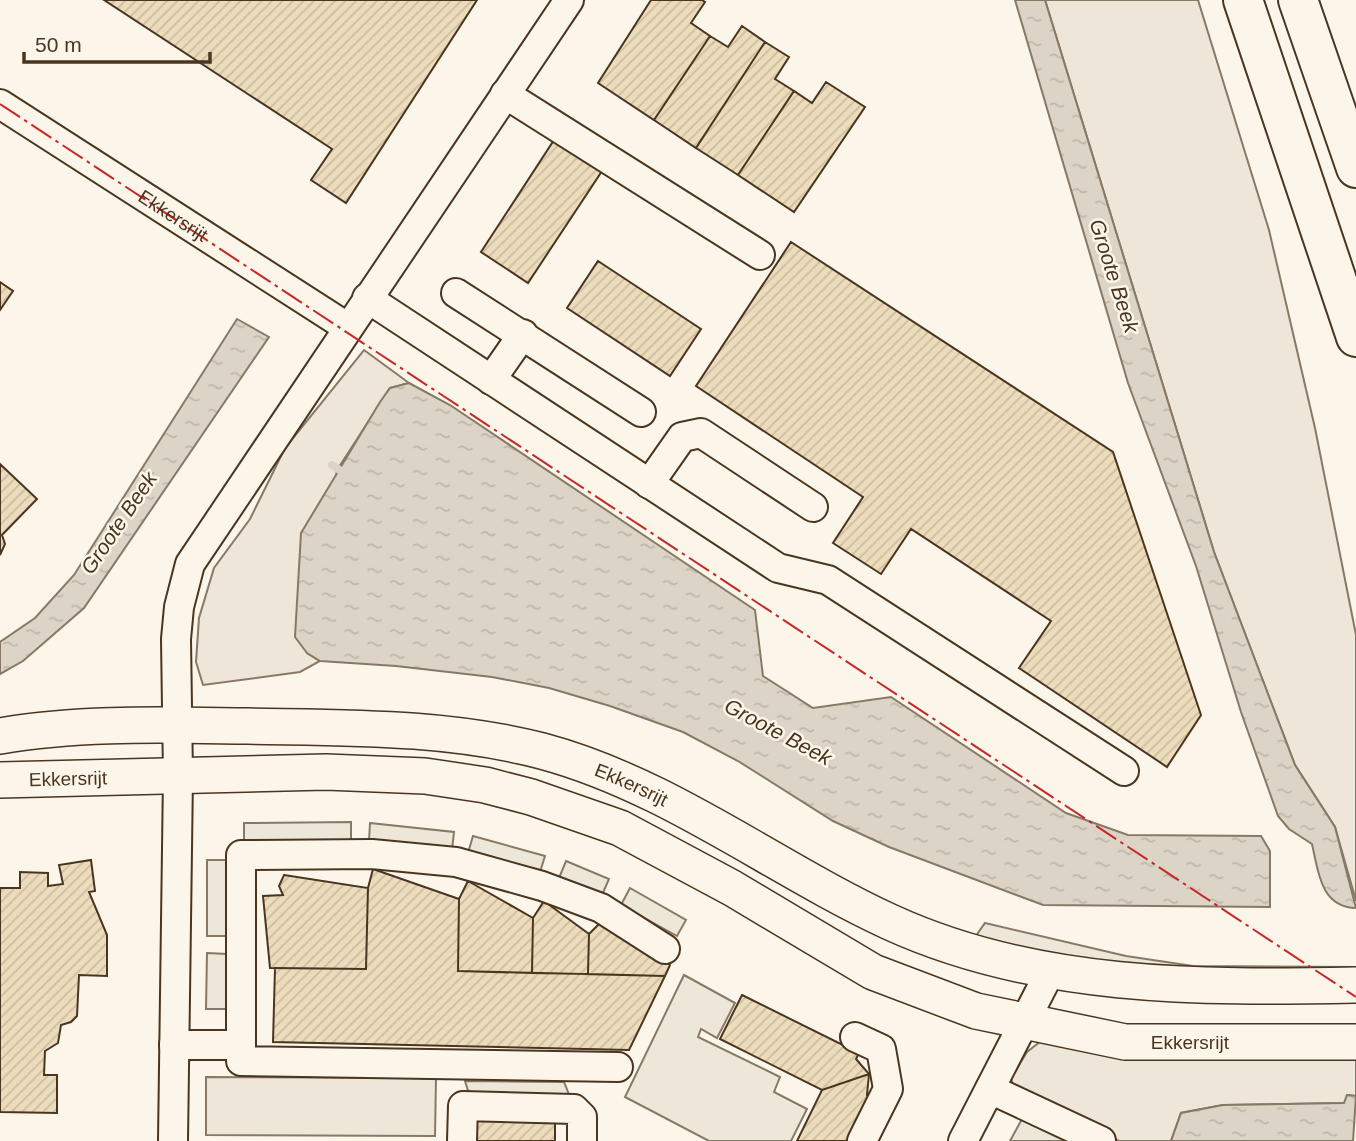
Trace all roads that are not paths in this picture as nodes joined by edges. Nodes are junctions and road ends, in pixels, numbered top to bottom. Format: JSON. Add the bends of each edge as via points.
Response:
{"nodes":[{"id":1,"x":569,"y":0,"type":"edge"},
{"id":2,"x":1243,"y":0,"type":"edge"},
{"id":3,"x":1298,"y":0,"type":"edge"},
{"id":4,"x":505,"y":94,"type":"junction"},
{"id":5,"x":0,"y":104,"type":"edge"},
{"id":6,"x":1356,"y":168,"type":"edge"},
{"id":7,"x":760,"y":255,"type":"dead end"},
{"id":8,"x":456,"y":293,"type":"dead end"},
{"id":9,"x":367,"y":298,"type":"junction"},
{"id":10,"x":347,"y":327,"type":"junction"},
{"id":11,"x":523,"y":334,"type":"junction"},
{"id":12,"x":1356,"y":337,"type":"edge"},
{"id":13,"x":491,"y":380,"type":"junction"},
{"id":14,"x":641,"y":412,"type":"dead end"},
{"id":15,"x":649,"y":484,"type":"junction"},
{"id":16,"x":813,"y":507,"type":"dead end"},
{"id":17,"x":178,"y":725,"type":"junction"},
{"id":18,"x":0,"y":736,"type":"edge"},
{"id":19,"x":1124,"y":771,"type":"dead end"},
{"id":20,"x":178,"y":776,"type":"junction"},
{"id":21,"x":0,"y":780,"type":"edge"},
{"id":22,"x":665,"y":949,"type":"dead end"},
{"id":23,"x":1051,"y":970,"type":"junction"},
{"id":24,"x":1356,"y":985,"type":"edge"},
{"id":25,"x":1025,"y":1021,"type":"junction"},
{"id":26,"x":855,"y":1037,"type":"dead end"},
{"id":27,"x":1356,"y":1042,"type":"edge"},
{"id":28,"x":174,"y":1045,"type":"junction"},
{"id":29,"x":241,"y":1045,"type":"junction"},
{"id":30,"x":618,"y":1067,"type":"dead end"},
{"id":31,"x":990,"y":1089,"type":"junction"},
{"id":32,"x":173,"y":1141,"type":"edge"},
{"id":33,"x":462,"y":1141,"type":"edge"},
{"id":34,"x":582,"y":1141,"type":"edge"},
{"id":35,"x":862,"y":1141,"type":"edge"},
{"id":36,"x":964,"y":1141,"type":"edge"},
{"id":37,"x":1101,"y":1141,"type":"edge"}],
"edges":[{"from":1,"to":4,"type":"street"},
{"from":2,"to":12,"type":"highway"},
{"from":3,"to":6,"type":"highway"},
{"from":4,"to":7,"type":"street"},
{"from":4,"to":9,"type":"street"},
{"from":5,"to":10,"type":"street","name":"Ekkersrijt"},
{"from":8,"to":11,"type":"street"},
{"from":9,"to":10,"type":"street"},
{"from":9,"to":13,"type":"street"},
{"from":10,"to":17,"type":"street","via":[[190,564],[179,607]]},
{"from":11,"to":13,"type":"street"},
{"from":11,"to":14,"type":"street"},
{"from":13,"to":15,"type":"street"},
{"from":15,"to":16,"type":"street","via":[[681,437],[701,433]]},
{"from":15,"to":19,"type":"street","via":[[778,568],[828,580]]},
{"from":17,"to":18,"type":"main road","name":"Ekkersrijt","via":[[42,729]]},
{"from":17,"to":20,"type":"street"},
{"from":17,"to":23,"type":"main road","name":"Ekkersrijt","via":[[452,734],[543,751],[636,785],[894,924],[966,950]]},
{"from":20,"to":21,"type":"main road","name":"Ekkersrijt"},
{"from":20,"to":25,"type":"main road","name":"Ekkersrijt","via":[[326,772],[425,776],[531,797],[620,828],[873,972],[967,1008]]},
{"from":20,"to":28,"type":"street"},
{"from":22,"to":29,"type":"street","via":[[601,908],[456,862],[373,854],[241,855]]},
{"from":23,"to":24,"type":"main road","name":"Ekkersrijt","via":[[1123,982]]},
{"from":23,"to":25,"type":"street"},
{"from":25,"to":27,"type":"main road","name":"Ekkersrijt","via":[[1125,1042]]},
{"from":25,"to":31,"type":"street"},
{"from":26,"to":35,"type":"street","via":[[881,1049],[888,1089]]},
{"from":28,"to":29,"type":"street"},
{"from":28,"to":32,"type":"street"},
{"from":29,"to":30,"type":"street","via":[[241,1061]]},
{"from":31,"to":36,"type":"street"},
{"from":31,"to":37,"type":"street"},
{"from":33,"to":34,"type":"street","via":[[463,1106],[574,1109],[582,1117]]}]}
